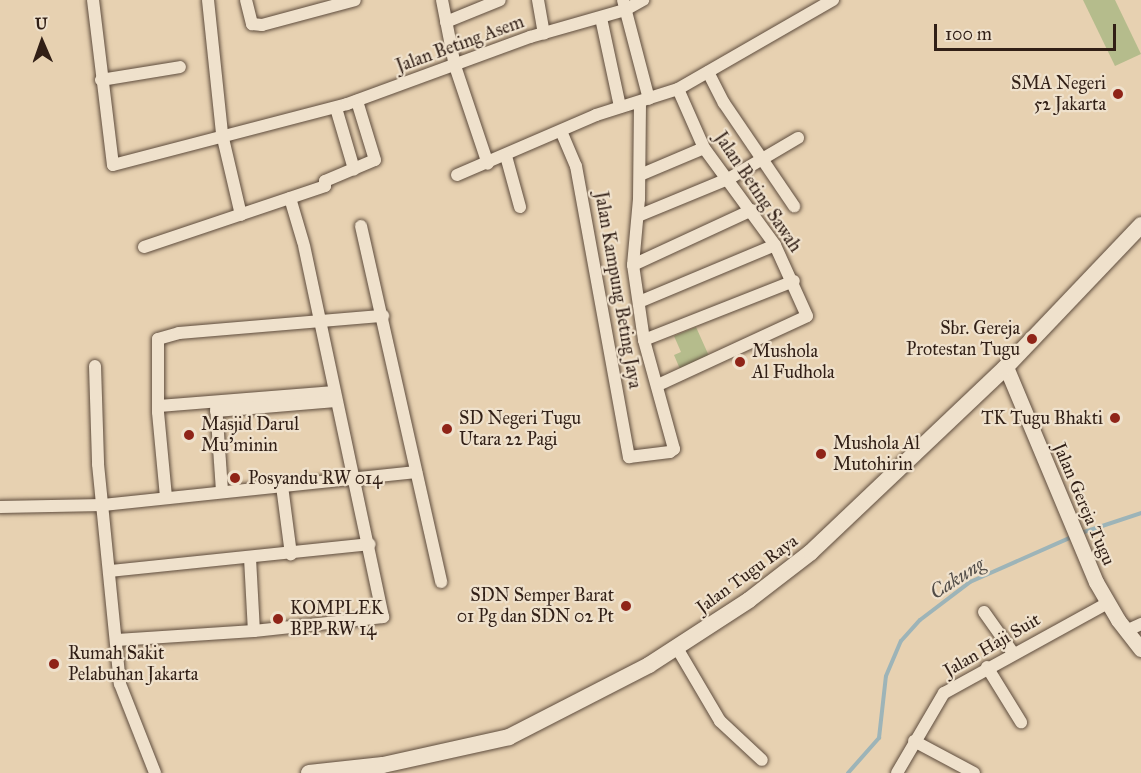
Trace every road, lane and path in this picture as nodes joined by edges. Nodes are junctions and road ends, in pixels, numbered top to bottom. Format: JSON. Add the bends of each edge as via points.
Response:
{"nodes":[{"id":1,"x":93,"y":0,"type":"edge"},
{"id":2,"x":208,"y":0,"type":"edge"},
{"id":3,"x":246,"y":0,"type":"edge"},
{"id":4,"x":355,"y":0,"type":"edge"},
{"id":5,"x":442,"y":0,"type":"edge"},
{"id":6,"x":500,"y":0,"type":"edge"},
{"id":7,"x":538,"y":0,"type":"edge"},
{"id":8,"x":643,"y":0,"type":"edge"},
{"id":9,"x":833,"y":0,"type":"edge"},
{"id":10,"x":624,"y":5,"type":"edge"},
{"id":11,"x":601,"y":18,"type":"junction"},
{"id":12,"x":446,"y":22,"type":"junction"},
{"id":13,"x":544,"y":33,"type":"junction"},
{"id":14,"x":454,"y":66,"type":"junction"},
{"id":15,"x":180,"y":67,"type":"dead end"},
{"id":16,"x":708,"y":72,"type":"junction"},
{"id":17,"x":101,"y":80,"type":"junction"},
{"id":18,"x":678,"y":89,"type":"junction"},
{"id":19,"x":644,"y":100,"type":"junction"},
{"id":20,"x":357,"y":101,"type":"junction"},
{"id":21,"x":620,"y":107,"type":"junction"},
{"id":22,"x":336,"y":108,"type":"junction"},
{"id":23,"x":561,"y":131,"type":"junction"},
{"id":24,"x":222,"y":134,"type":"junction"},
{"id":25,"x":798,"y":138,"type":"dead end"},
{"id":26,"x":704,"y":148,"type":"junction"},
{"id":27,"x":506,"y":156,"type":"junction"},
{"id":28,"x":762,"y":159,"type":"junction"},
{"id":29,"x":488,"y":164,"type":"junction"},
{"id":30,"x":354,"y":168,"type":"junction"},
{"id":31,"x":457,"y":175,"type":"dead end"},
{"id":32,"x":640,"y":175,"type":"junction"},
{"id":33,"x":730,"y":178,"type":"junction"},
{"id":34,"x":290,"y":198,"type":"junction"},
{"id":35,"x":794,"y":206,"type":"dead end"},
{"id":36,"x":519,"y":207,"type":"dead end"},
{"id":37,"x":752,"y":210,"type":"junction"},
{"id":38,"x":241,"y":215,"type":"junction"},
{"id":39,"x":638,"y":216,"type":"junction"},
{"id":40,"x":1141,"y":225,"type":"edge"},
{"id":41,"x":361,"y":226,"type":"dead end"},
{"id":42,"x":775,"y":245,"type":"junction"},
{"id":43,"x":144,"y":247,"type":"dead end"},
{"id":44,"x":633,"y":265,"type":"junction"},
{"id":45,"x":794,"y":281,"type":"junction"},
{"id":46,"x":639,"y":302,"type":"junction"},
{"id":47,"x":383,"y":316,"type":"junction"},
{"id":48,"x":321,"y":324,"type":"junction"},
{"id":49,"x":644,"y":340,"type":"junction"},
{"id":50,"x":95,"y":366,"type":"dead end"},
{"id":51,"x":1006,"y":367,"type":"junction"},
{"id":52,"x":658,"y":385,"type":"junction"},
{"id":53,"x":335,"y":396,"type":"junction"},
{"id":54,"x":159,"y":406,"type":"junction"},
{"id":55,"x":216,"y":406,"type":"junction"},
{"id":56,"x":416,"y":472,"type":"junction"},
{"id":57,"x":353,"y":479,"type":"junction"},
{"id":58,"x":282,"y":486,"type":"junction"},
{"id":59,"x":222,"y":491,"type":"junction"},
{"id":60,"x":166,"y":497,"type":"junction"},
{"id":61,"x":103,"y":505,"type":"junction"},
{"id":62,"x":0,"y":507,"type":"edge"},
{"id":63,"x":370,"y":544,"type":"junction"},
{"id":64,"x":291,"y":554,"type":"junction"},
{"id":65,"x":250,"y":558,"type":"junction"},
{"id":66,"x":110,"y":571,"type":"junction"},
{"id":67,"x":441,"y":582,"type":"dead end"},
{"id":68,"x":1108,"y":603,"type":"junction"},
{"id":69,"x":984,"y":612,"type":"dead end"},
{"id":70,"x":1141,"y":624,"type":"edge"},
{"id":71,"x":254,"y":631,"type":"junction"},
{"id":72,"x":1126,"y":631,"type":"junction"},
{"id":73,"x":117,"y":640,"type":"junction"},
{"id":74,"x":677,"y":648,"type":"junction"},
{"id":75,"x":1141,"y":649,"type":"edge"},
{"id":76,"x":1013,"y":653,"type":"junction"},
{"id":77,"x":987,"y":667,"type":"junction"},
{"id":78,"x":1021,"y":722,"type":"dead end"},
{"id":79,"x":914,"y":741,"type":"junction"},
{"id":80,"x":762,"y":760,"type":"dead end"},
{"id":81,"x":155,"y":773,"type":"edge"},
{"id":82,"x":309,"y":773,"type":"edge"},
{"id":83,"x":897,"y":773,"type":"edge"},
{"id":84,"x":974,"y":773,"type":"edge"}],
"edges":[{"from":1,"to":17,"type":"street"},
{"from":2,"to":24,"type":"street"},
{"from":3,"to":4,"type":"street","via":[[252,24]]},
{"from":5,"to":12,"type":"street"},
{"from":6,"to":12,"type":"street"},
{"from":7,"to":13,"type":"street"},
{"from":8,"to":10,"type":"street","name":"Jalan Beting Asem"},
{"from":9,"to":16,"type":"street"},
{"from":10,"to":11,"type":"street","name":"Jalan Beting Asem"},
{"from":10,"to":19,"type":"street"},
{"from":11,"to":13,"type":"street","name":"Jalan Beting Asem"},
{"from":11,"to":21,"type":"street"},
{"from":12,"to":14,"type":"street"},
{"from":13,"to":14,"type":"street","name":"Jalan Beting Asem"},
{"from":14,"to":20,"type":"street","name":"Jalan Beting Asem"},
{"from":14,"to":29,"type":"street"},
{"from":15,"to":17,"type":"street"},
{"from":16,"to":18,"type":"street"},
{"from":16,"to":28,"type":"street"},
{"from":17,"to":24,"type":"street","name":"Jalan Beting Asem","via":[[112,165]]},
{"from":18,"to":19,"type":"street"},
{"from":18,"to":26,"type":"street","name":"Jalan Beting Sawah"},
{"from":19,"to":21,"type":"street"},
{"from":19,"to":32,"type":"street"},
{"from":20,"to":22,"type":"street","name":"Jalan Beting Asem"},
{"from":20,"to":30,"type":"street","via":[[376,157]]},
{"from":21,"to":23,"type":"street"},
{"from":22,"to":24,"type":"street","name":"Jalan Beting Asem"},
{"from":22,"to":30,"type":"street"},
{"from":23,"to":27,"type":"street"},
{"from":23,"to":52,"type":"street","name":"Jalan Kampung Beting Jaya","via":[[576,166],[630,458],[674,449]]},
{"from":24,"to":38,"type":"street"},
{"from":25,"to":28,"type":"street"},
{"from":26,"to":32,"type":"street"},
{"from":26,"to":33,"type":"street","name":"Jalan Beting Sawah"},
{"from":27,"to":29,"type":"street"},
{"from":27,"to":36,"type":"street"},
{"from":28,"to":33,"type":"street"},
{"from":28,"to":35,"type":"street"},
{"from":29,"to":31,"type":"street"},
{"from":30,"to":34,"type":"street","via":[[325,181],[325,186]]},
{"from":32,"to":39,"type":"street"},
{"from":33,"to":37,"type":"street","name":"Jalan Beting Sawah"},
{"from":33,"to":39,"type":"street"},
{"from":34,"to":38,"type":"street"},
{"from":34,"to":48,"type":"street"},
{"from":37,"to":42,"type":"street","name":"Jalan Beting Sawah"},
{"from":37,"to":44,"type":"street"},
{"from":38,"to":43,"type":"street"},
{"from":39,"to":44,"type":"street"},
{"from":40,"to":51,"type":"main road","name":"Jalan Tugu Raya"},
{"from":41,"to":47,"type":"street"},
{"from":42,"to":45,"type":"street","name":"Jalan Beting Sawah"},
{"from":42,"to":46,"type":"street"},
{"from":44,"to":46,"type":"street"},
{"from":45,"to":49,"type":"street"},
{"from":45,"to":52,"type":"street","name":"Jalan Beting Sawah","via":[[808,314],[802,321]]},
{"from":46,"to":49,"type":"street"},
{"from":47,"to":48,"type":"street"},
{"from":47,"to":56,"type":"street"},
{"from":48,"to":53,"type":"street"},
{"from":48,"to":54,"type":"street","via":[[161,337],[155,343]]},
{"from":49,"to":52,"type":"street"},
{"from":50,"to":61,"type":"street"},
{"from":51,"to":68,"type":"street","name":"Jalan Gereja Tugu","via":[[1068,519]]},
{"from":51,"to":74,"type":"main road","name":"Jalan Tugu Raya","via":[[796,566]]},
{"from":53,"to":55,"type":"street"},
{"from":53,"to":57,"type":"street"},
{"from":54,"to":55,"type":"street"},
{"from":54,"to":60,"type":"street"},
{"from":55,"to":59,"type":"street"},
{"from":56,"to":57,"type":"street"},
{"from":56,"to":67,"type":"street"},
{"from":57,"to":58,"type":"street"},
{"from":57,"to":63,"type":"street"},
{"from":58,"to":59,"type":"street"},
{"from":58,"to":64,"type":"street"},
{"from":59,"to":60,"type":"street"},
{"from":60,"to":61,"type":"street"},
{"from":61,"to":62,"type":"street"},
{"from":61,"to":66,"type":"street"},
{"from":63,"to":64,"type":"street"},
{"from":63,"to":71,"type":"street","via":[[383,616]]},
{"from":64,"to":65,"type":"street"},
{"from":65,"to":66,"type":"street"},
{"from":65,"to":71,"type":"street"},
{"from":66,"to":73,"type":"street"},
{"from":68,"to":72,"type":"street","name":"Jalan Gereja Tugu"},
{"from":68,"to":76,"type":"street","name":"Jalan Haji Suit"},
{"from":69,"to":76,"type":"street"},
{"from":70,"to":72,"type":"street"},
{"from":71,"to":73,"type":"street"},
{"from":72,"to":75,"type":"street","name":"Jalan Gereja Tugu"},
{"from":73,"to":81,"type":"street","via":[[120,684]]},
{"from":74,"to":80,"type":"street","via":[[720,721]]},
{"from":74,"to":82,"type":"main road","name":"Jalan Tugu Raya","via":[[509,737],[383,765]]},
{"from":76,"to":77,"type":"street","name":"Jalan Haji Suit"},
{"from":77,"to":78,"type":"street"},
{"from":77,"to":79,"type":"street","name":"Jalan Haji Suit","via":[[944,693]]},
{"from":79,"to":83,"type":"street","name":"Jalan Haji Suit"},
{"from":79,"to":84,"type":"street"}]}
